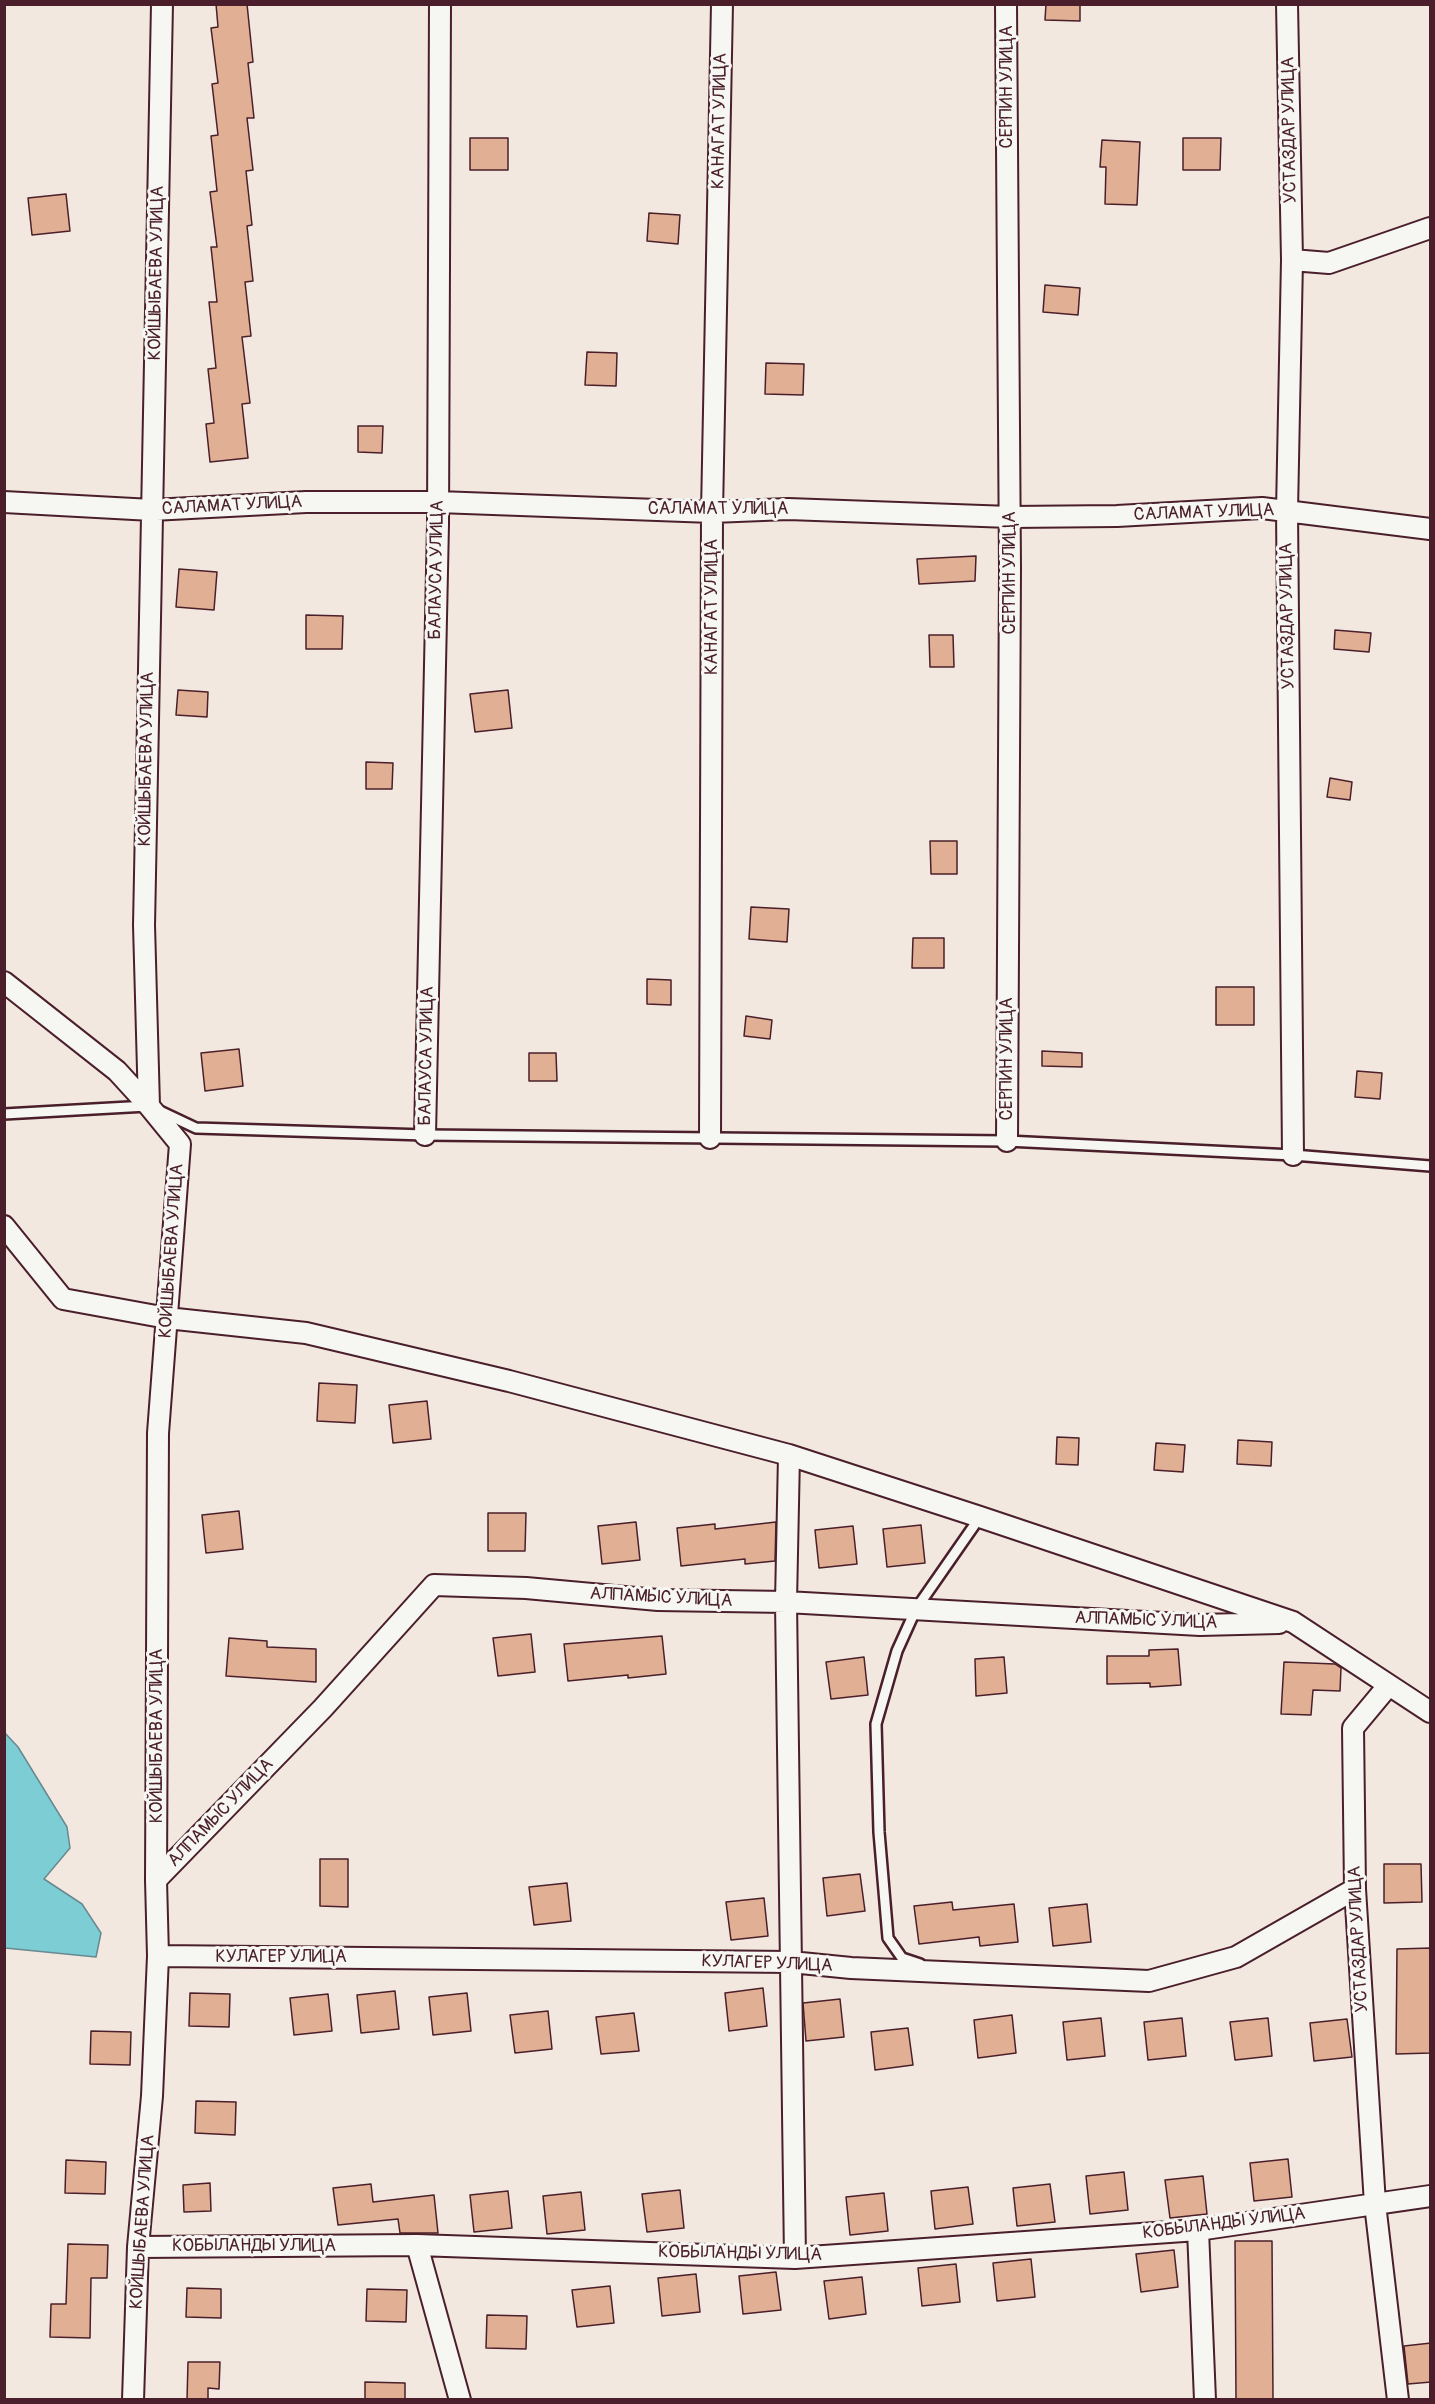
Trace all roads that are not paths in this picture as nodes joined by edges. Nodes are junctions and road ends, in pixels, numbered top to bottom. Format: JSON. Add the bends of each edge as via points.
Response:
{"nodes":[{"id":1,"x":162,"y":4,"type":"edge"},
{"id":2,"x":440,"y":4,"type":"edge"},
{"id":3,"x":722,"y":4,"type":"edge"},
{"id":4,"x":1006,"y":4,"type":"edge"},
{"id":5,"x":1287,"y":4,"type":"edge"},
{"id":6,"x":1431,"y":228,"type":"edge"},
{"id":7,"x":1292,"y":260,"type":"junction"},
{"id":8,"x":4,"y":502,"type":"edge"},
{"id":9,"x":438,"y":502,"type":"junction"},
{"id":10,"x":152,"y":510,"type":"junction"},
{"id":11,"x":1287,"y":511,"type":"junction"},
{"id":12,"x":712,"y":512,"type":"junction"},
{"id":13,"x":1010,"y":517,"type":"junction"},
{"id":14,"x":1431,"y":529,"type":"edge"},
{"id":15,"x":4,"y":982,"type":"edge"},
{"id":16,"x":149,"y":1106,"type":"junction"},
{"id":17,"x":4,"y":1114,"type":"edge"},
{"id":18,"x":425,"y":1135,"type":"junction"},
{"id":19,"x":710,"y":1138,"type":"junction"},
{"id":20,"x":1007,"y":1141,"type":"junction"},
{"id":21,"x":1293,"y":1155,"type":"junction"},
{"id":22,"x":1431,"y":1166,"type":"edge"},
{"id":23,"x":4,"y":1226,"type":"edge"},
{"id":24,"x":167,"y":1318,"type":"junction"},
{"id":25,"x":789,"y":1455,"type":"junction"},
{"id":26,"x":980,"y":1517,"type":"junction"},
{"id":27,"x":786,"y":1602,"type":"junction"},
{"id":28,"x":916,"y":1609,"type":"junction"},
{"id":29,"x":1293,"y":1622,"type":"junction"},
{"id":30,"x":1388,"y":1686,"type":"junction"},
{"id":31,"x":1431,"y":1712,"type":"edge"},
{"id":32,"x":156,"y":1880,"type":"junction"},
{"id":33,"x":1355,"y":1890,"type":"junction"},
{"id":34,"x":158,"y":1956,"type":"junction"},
{"id":35,"x":791,"y":1962,"type":"junction"},
{"id":36,"x":936,"y":1970,"type":"junction"},
{"id":37,"x":1431,"y":2196,"type":"edge"},
{"id":38,"x":1375,"y":2204,"type":"junction"},
{"id":39,"x":1198,"y":2230,"type":"junction"},
{"id":40,"x":417,"y":2245,"type":"junction"},
{"id":41,"x":138,"y":2247,"type":"junction"},
{"id":42,"x":795,"y":2258,"type":"junction"},
{"id":43,"x":133,"y":2400,"type":"edge"},
{"id":44,"x":460,"y":2400,"type":"edge"},
{"id":45,"x":1205,"y":2400,"type":"edge"},
{"id":46,"x":1398,"y":2400,"type":"edge"}],
"edges":[{"from":1,"to":10,"type":"street","name":"КОЙШЫБАЕВА УЛИЦА"},
{"from":2,"to":9,"type":"street","name":"БАЛАУСА УЛИЦА"},
{"from":3,"to":12,"type":"street","name":"КАНАГАТ УЛИЦА"},
{"from":4,"to":13,"type":"street","name":"СЕРПИН УЛИЦА"},
{"from":5,"to":7,"type":"street","name":"УСТАЗДАР УЛИЦА"},
{"from":6,"to":7,"type":"street","via":[[1329,263]]},
{"from":7,"to":11,"type":"street","name":"УСТАЗДАР УЛИЦА"},
{"from":8,"to":10,"type":"street","name":"САЛАМАТ УЛИЦА"},
{"from":9,"to":10,"type":"street","name":"САЛАМАТ УЛИЦА","via":[[306,502]]},
{"from":9,"to":12,"type":"street","name":"САЛАМАТ УЛИЦА"},
{"from":9,"to":18,"type":"street","name":"БАЛАУСА УЛИЦА"},
{"from":10,"to":16,"type":"street","name":"КОЙШЫБАЕВА УЛИЦА","via":[[144,926]]},
{"from":11,"to":13,"type":"street","name":"САЛАМАТ УЛИЦА","via":[[1262,508]]},
{"from":11,"to":14,"type":"street","name":"САЛАМАТ УЛИЦА"},
{"from":11,"to":21,"type":"street","name":"УСТАЗДАР УЛИЦА"},
{"from":12,"to":13,"type":"street","name":"САЛАМАТ УЛИЦА","via":[[788,509]]},
{"from":12,"to":19,"type":"street","name":"КАНАГАТ УЛИЦА"},
{"from":13,"to":20,"type":"street","name":"СЕРПИН УЛИЦА"},
{"from":15,"to":16,"type":"street","via":[[117,1071]]},
{"from":16,"to":17,"type":"lane"},
{"from":16,"to":18,"type":"lane","via":[[196,1128]]},
{"from":16,"to":24,"type":"street","name":"КОЙШЫБАЕВА УЛИЦА","via":[[180,1144]]},
{"from":18,"to":19,"type":"lane"},
{"from":19,"to":20,"type":"lane"},
{"from":20,"to":21,"type":"lane"},
{"from":21,"to":22,"type":"lane"},
{"from":23,"to":24,"type":"street","via":[[63,1299]]},
{"from":24,"to":25,"type":"street","via":[[306,1333],[509,1381]]},
{"from":24,"to":32,"type":"street","name":"КОЙШЫБАЕВА УЛИЦА","via":[[158,1433]]},
{"from":25,"to":26,"type":"street"},
{"from":25,"to":27,"type":"street"},
{"from":26,"to":28,"type":"lane"},
{"from":26,"to":29,"type":"street"},
{"from":27,"to":28,"type":"street","name":"АЛПАМЫС УЛИЦА"},
{"from":27,"to":32,"type":"street","name":"АЛПАМЫС УЛИЦА","via":[[658,1600],[526,1588],[434,1585],[323,1708]]},
{"from":27,"to":35,"type":"street"},
{"from":28,"to":29,"type":"street","name":"АЛПАМЫС УЛИЦА","via":[[1200,1625]]},
{"from":28,"to":36,"type":"lane","via":[[897,1651],[876,1724],[879,1832],[888,1938],[902,1958]]},
{"from":29,"to":30,"type":"street"},
{"from":30,"to":31,"type":"street"},
{"from":30,"to":33,"type":"street","name":"УСТАЗДАР УЛИЦА","via":[[1353,1728]]},
{"from":32,"to":34,"type":"street","name":"КОЙШЫБАЕВА УЛИЦА"},
{"from":33,"to":36,"type":"street","name":"КУЛАГЕР УЛИЦА","via":[[1236,1957],[1149,1981]]},
{"from":33,"to":38,"type":"street","name":"УСТАЗДАР УЛИЦА"},
{"from":34,"to":35,"type":"street","name":"КУЛАГЕР УЛИЦА"},
{"from":34,"to":41,"type":"street","name":"КОЙШЫБАЕВА УЛИЦА","via":[[152,2096]]},
{"from":35,"to":36,"type":"street","name":"КУЛАГЕР УЛИЦА"},
{"from":35,"to":42,"type":"street"},
{"from":37,"to":38,"type":"street"},
{"from":38,"to":39,"type":"street","name":"КОБЫЛАНДЫ УЛИЦА"},
{"from":38,"to":46,"type":"street","name":"УСТАЗДАР УЛИЦА"},
{"from":39,"to":42,"type":"street","name":"КОБЫЛАНДЫ УЛИЦА"},
{"from":39,"to":45,"type":"street"},
{"from":40,"to":41,"type":"street","name":"КОБЫЛАНДЫ УЛИЦА"},
{"from":40,"to":42,"type":"street","name":"КОБЫЛАНДЫ УЛИЦА"},
{"from":40,"to":44,"type":"street"},
{"from":41,"to":43,"type":"street","name":"КОЙШЫБАЕВА УЛИЦА"}]}
